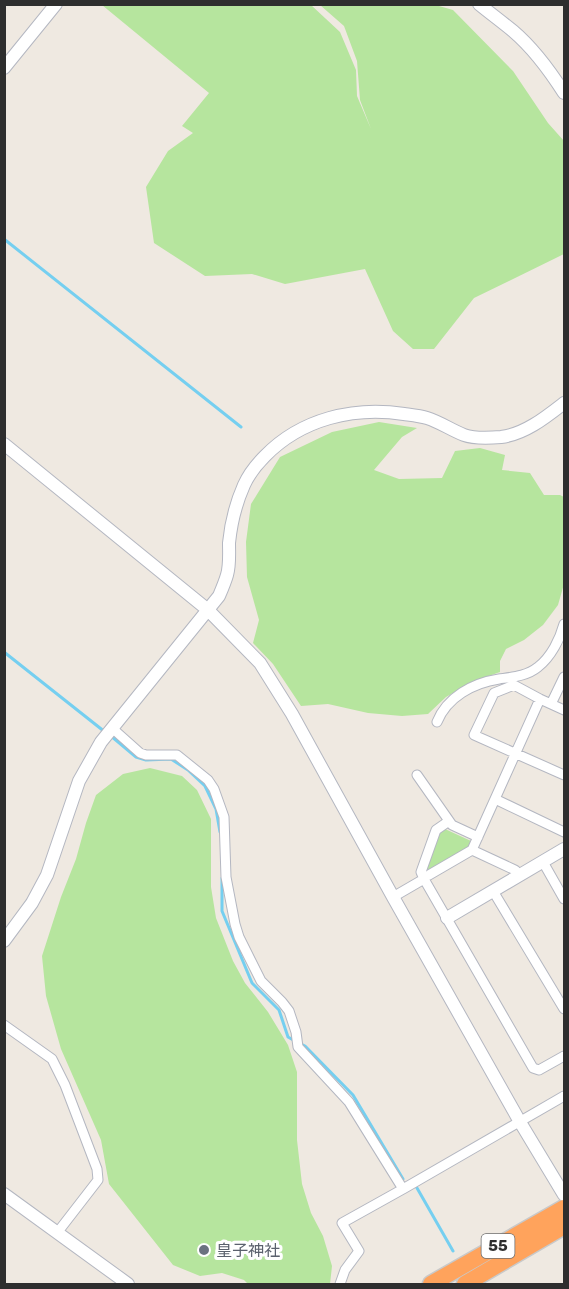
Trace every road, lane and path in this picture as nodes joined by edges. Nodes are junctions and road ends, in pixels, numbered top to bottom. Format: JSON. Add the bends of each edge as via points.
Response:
{"nodes":[{"id":1,"x":56,"y":4,"type":"edge"},
{"id":2,"x":479,"y":4,"type":"edge"},
{"id":3,"x":4,"y":68,"type":"edge"},
{"id":4,"x":564,"y":93,"type":"edge"},
{"id":5,"x":564,"y":403,"type":"edge"},
{"id":6,"x":4,"y":444,"type":"edge"},
{"id":7,"x":208,"y":610,"type":"junction"},
{"id":8,"x":564,"y":624,"type":"edge"},
{"id":9,"x":564,"y":677,"type":"edge"},
{"id":10,"x":540,"y":699,"type":"junction"},
{"id":11,"x":551,"y":704,"type":"junction"},
{"id":12,"x":564,"y":710,"type":"edge"},
{"id":13,"x":437,"y":722,"type":"dead end"},
{"id":14,"x":109,"y":732,"type":"junction"},
{"id":15,"x":516,"y":753,"type":"junction"},
{"id":16,"x":417,"y":775,"type":"dead end"},
{"id":17,"x":564,"y":775,"type":"edge"},
{"id":18,"x":495,"y":799,"type":"junction"},
{"id":19,"x":449,"y":821,"type":"junction"},
{"id":20,"x":564,"y":832,"type":"edge"},
{"id":21,"x":478,"y":837,"type":"junction"},
{"id":22,"x":472,"y":849,"type":"junction"},
{"id":23,"x":564,"y":849,"type":"edge"},
{"id":24,"x":543,"y":862,"type":"junction"},
{"id":25,"x":520,"y":875,"type":"junction"},
{"id":26,"x":426,"y":877,"type":"junction"},
{"id":27,"x":493,"y":891,"type":"junction"},
{"id":28,"x":393,"y":897,"type":"junction"},
{"id":29,"x":564,"y":899,"type":"edge"},
{"id":30,"x":447,"y":918,"type":"junction"},
{"id":31,"x":4,"y":941,"type":"edge"},
{"id":32,"x":564,"y":1009,"type":"edge"},
{"id":33,"x":4,"y":1025,"type":"edge"},
{"id":34,"x":564,"y":1056,"type":"edge"},
{"id":35,"x":564,"y":1096,"type":"edge"},
{"id":36,"x":520,"y":1122,"type":"junction"},
{"id":37,"x":403,"y":1189,"type":"junction"},
{"id":38,"x":4,"y":1194,"type":"edge"},
{"id":39,"x":564,"y":1195,"type":"edge"},
{"id":40,"x":564,"y":1208,"type":"edge"},
{"id":41,"x":564,"y":1226,"type":"edge"},
{"id":42,"x":57,"y":1233,"type":"junction"},
{"id":43,"x":128,"y":1284,"type":"edge"},
{"id":44,"x":340,"y":1284,"type":"edge"},
{"id":45,"x":431,"y":1284,"type":"edge"},
{"id":46,"x":465,"y":1284,"type":"edge"}],
"edges":[{"from":1,"to":3,"type":"street"},
{"from":2,"to":4,"type":"street","via":[[528,46]]},
{"from":5,"to":7,"type":"street","via":[[542,420],[503,437],[467,436],[426,418],[393,412],[340,415],[301,428],[256,465],[244,485],[233,516],[228,573],[219,596]]},
{"from":6,"to":7,"type":"street"},
{"from":7,"to":14,"type":"street"},
{"from":7,"to":28,"type":"street","via":[[260,663]]},
{"from":8,"to":13,"type":"street","via":[[540,666],[519,676],[467,689],[442,710]]},
{"from":9,"to":11,"type":"street"},
{"from":10,"to":11,"type":"street"},
{"from":10,"to":15,"type":"street"},
{"from":10,"to":15,"type":"street","via":[[514,685],[494,693],[474,735]]},
{"from":11,"to":12,"type":"street"},
{"from":14,"to":31,"type":"street","via":[[80,781],[47,875]]},
{"from":14,"to":37,"type":"street","via":[[140,753],[177,755],[214,789],[224,817],[226,877],[235,924],[254,970],[289,1011],[298,1047],[349,1102]]},
{"from":15,"to":17,"type":"street"},
{"from":15,"to":18,"type":"street"},
{"from":16,"to":19,"type":"street"},
{"from":18,"to":20,"type":"street"},
{"from":18,"to":21,"type":"street"},
{"from":19,"to":21,"type":"street"},
{"from":19,"to":26,"type":"street","via":[[436,830],[421,872]]},
{"from":21,"to":22,"type":"street"},
{"from":22,"to":25,"type":"street"},
{"from":22,"to":26,"type":"street"},
{"from":23,"to":24,"type":"street"},
{"from":24,"to":25,"type":"street"},
{"from":24,"to":29,"type":"street"},
{"from":25,"to":27,"type":"street"},
{"from":26,"to":28,"type":"street"},
{"from":26,"to":30,"type":"street"},
{"from":27,"to":30,"type":"street"},
{"from":27,"to":32,"type":"street"},
{"from":28,"to":36,"type":"street"},
{"from":30,"to":34,"type":"street","via":[[533,1068],[539,1070]]},
{"from":33,"to":42,"type":"street","via":[[52,1059],[97,1169],[98,1180]]},
{"from":35,"to":36,"type":"street"},
{"from":36,"to":37,"type":"street"},
{"from":36,"to":39,"type":"street"},
{"from":37,"to":44,"type":"street","via":[[342,1223],[359,1251]]},
{"from":38,"to":42,"type":"street"},
{"from":40,"to":45,"type":"highway","number":"55"},
{"from":41,"to":46,"type":"highway","number":"55"},
{"from":42,"to":43,"type":"street"}]}
